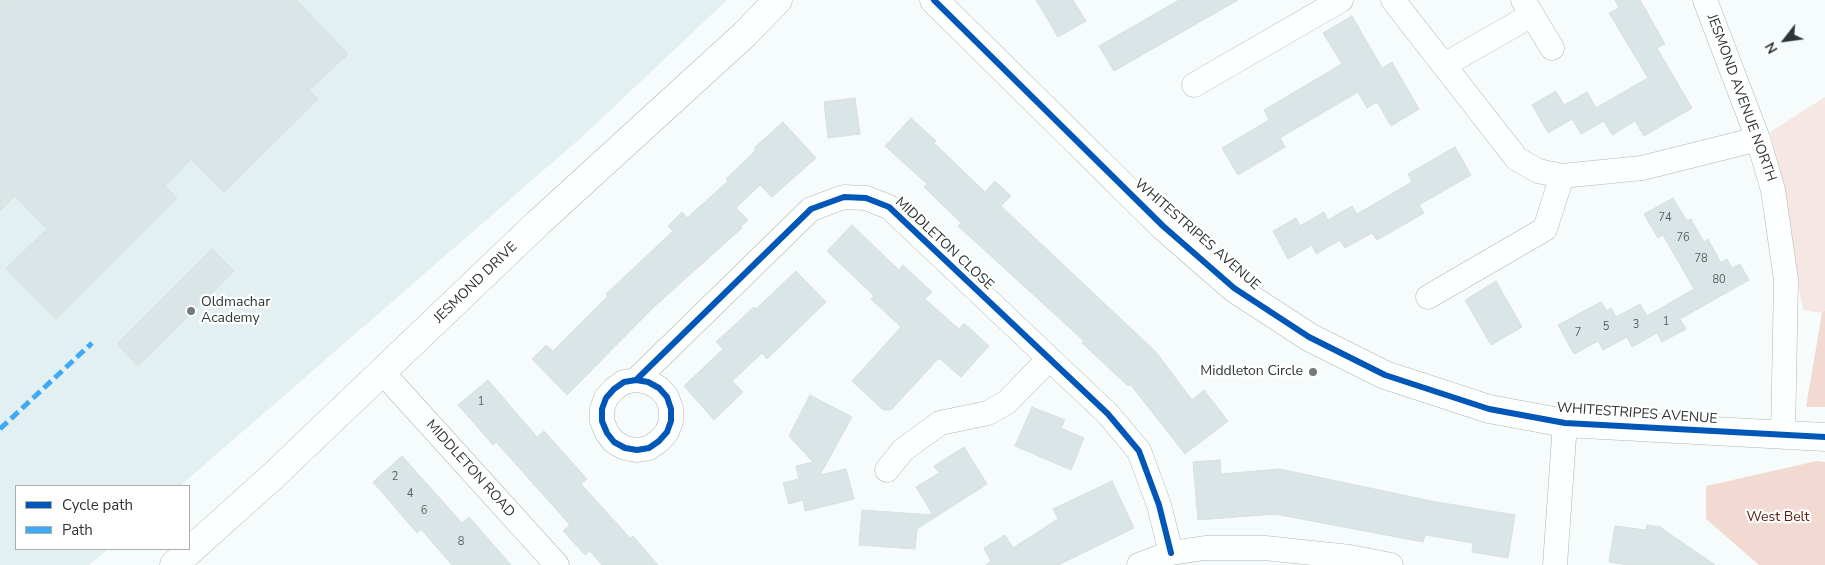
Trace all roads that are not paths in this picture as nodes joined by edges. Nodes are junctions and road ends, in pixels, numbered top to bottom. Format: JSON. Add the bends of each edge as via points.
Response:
{"nodes":[{"id":1,"x":778,"y":0,"type":"edge"},
{"id":2,"x":934,"y":0,"type":"edge"},
{"id":3,"x":1341,"y":0,"type":"edge"},
{"id":4,"x":1393,"y":0,"type":"edge"},
{"id":5,"x":1706,"y":0,"type":"edge"},
{"id":6,"x":1527,"y":7,"type":"edge"},
{"id":7,"x":1552,"y":48,"type":"dead end"},
{"id":8,"x":1444,"y":65,"type":"junction"},
{"id":9,"x":1194,"y":85,"type":"dead end"},
{"id":10,"x":1758,"y":139,"type":"junction"},
{"id":11,"x":1562,"y":176,"type":"junction"},
{"id":12,"x":1428,"y":296,"type":"dead end"},
{"id":13,"x":1049,"y":359,"type":"junction"},
{"id":14,"x":383,"y":373,"type":"junction"},
{"id":15,"x":636,"y":380,"type":"dead end"},
{"id":16,"x":1565,"y":423,"type":"junction"},
{"id":17,"x":1783,"y":436,"type":"junction"},
{"id":18,"x":1825,"y":437,"type":"edge"},
{"id":19,"x":887,"y":470,"type":"dead end"},
{"id":20,"x":1171,"y":553,"type":"junction"},
{"id":21,"x":174,"y":565,"type":"edge"},
{"id":22,"x":557,"y":565,"type":"edge"},
{"id":23,"x":1139,"y":565,"type":"edge"},
{"id":24,"x":1391,"y":565,"type":"edge"},
{"id":25,"x":1556,"y":565,"type":"edge"}],
"edges":[{"from":1,"to":14,"type":"street","name":"JESMOND DRIVE","via":[[538,223]]},
{"from":2,"to":16,"type":"street","name":"WHITESTRIPES AVENUE","via":[[1163,226],[1234,288],[1275,316],[1385,375],[1489,409]]},
{"from":3,"to":9,"type":"street"},
{"from":4,"to":8,"type":"street"},
{"from":5,"to":10,"type":"street","name":"JESMOND AVENUE NORTH"},
{"from":6,"to":7,"type":"street"},
{"from":6,"to":8,"type":"street"},
{"from":8,"to":11,"type":"street","via":[[1517,159],[1538,171]]},
{"from":10,"to":11,"type":"street","via":[[1642,168]]},
{"from":10,"to":17,"type":"street","name":"JESMOND AVENUE NORTH","via":[[1773,190],[1786,280]]},
{"from":11,"to":12,"type":"street","via":[[1545,229]]},
{"from":13,"to":15,"type":"street","name":"MIDDLETON CLOSE","via":[[889,207],[866,198],[844,197],[810,209]]},
{"from":13,"to":19,"type":"street","via":[[1007,402],[988,413],[940,423],[903,450]]},
{"from":13,"to":20,"type":"street","name":"MIDDLETON CLOSE","via":[[1108,414],[1139,451],[1159,505]]},
{"from":14,"to":21,"type":"street","name":"JESMOND DRIVE"},
{"from":14,"to":22,"type":"street","name":"MIDDLETON ROAD"},
{"from":16,"to":17,"type":"street","name":"WHITESTRIPES AVENUE"},
{"from":16,"to":25,"type":"street"},
{"from":17,"to":18,"type":"street","name":"WHITESTRIPES AVENUE"},
{"from":20,"to":23,"type":"street"},
{"from":20,"to":24,"type":"street","via":[[1205,548],[1265,548]]}]}
